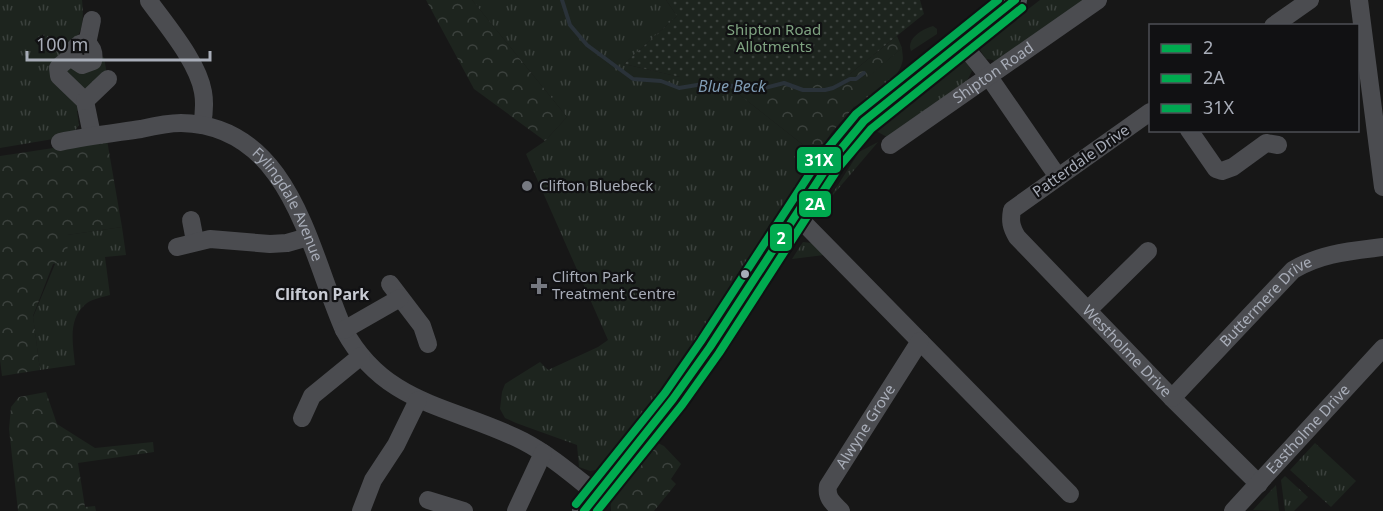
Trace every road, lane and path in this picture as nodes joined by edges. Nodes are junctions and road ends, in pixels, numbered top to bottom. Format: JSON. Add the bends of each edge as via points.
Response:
{"nodes":[{"id":1,"x":1015,"y":0,"type":"edge"},
{"id":2,"x":1098,"y":0,"type":"edge"},
{"id":3,"x":1310,"y":0,"type":"edge"},
{"id":4,"x":1359,"y":0,"type":"edge"},
{"id":5,"x":149,"y":2,"type":"dead end"},
{"id":6,"x":92,"y":20,"type":"dead end"},
{"id":7,"x":1277,"y":24,"type":"edge"},
{"id":8,"x":961,"y":42,"type":"junction"},
{"id":9,"x":1375,"y":69,"type":"edge"},
{"id":10,"x":989,"y":77,"type":"junction"},
{"id":11,"x":108,"y":80,"type":"dead end"},
{"id":12,"x":86,"y":106,"type":"junction"},
{"id":13,"x":1149,"y":113,"type":"edge"},
{"id":14,"x":202,"y":125,"type":"junction"},
{"id":15,"x":1190,"y":132,"type":"edge"},
{"id":16,"x":92,"y":135,"type":"junction"},
{"id":17,"x":1270,"y":140,"type":"edge"},
{"id":18,"x":60,"y":142,"type":"dead end"},
{"id":19,"x":890,"y":145,"type":"dead end"},
{"id":20,"x":1058,"y":177,"type":"junction"},
{"id":21,"x":1383,"y":187,"type":"edge"},
{"id":22,"x":1012,"y":210,"type":"joint"},
{"id":23,"x":795,"y":214,"type":"junction"},
{"id":24,"x":191,"y":220,"type":"dead end"},
{"id":25,"x":308,"y":237,"type":"junction"},
{"id":26,"x":195,"y":241,"type":"junction"},
{"id":27,"x":177,"y":247,"type":"dead end"},
{"id":28,"x":1383,"y":247,"type":"edge"},
{"id":29,"x":1148,"y":251,"type":"dead end"},
{"id":30,"x":1088,"y":310,"type":"junction"},
{"id":31,"x":344,"y":330,"type":"junction"},
{"id":32,"x":920,"y":341,"type":"junction"},
{"id":33,"x":428,"y":344,"type":"dead end"},
{"id":34,"x":1383,"y":348,"type":"edge"},
{"id":35,"x":361,"y":356,"type":"junction"},
{"id":36,"x":1172,"y":398,"type":"junction"},
{"id":37,"x":418,"y":400,"type":"junction"},
{"id":38,"x":302,"y":418,"type":"dead end"},
{"id":39,"x":543,"y":453,"type":"junction"},
{"id":40,"x":1259,"y":484,"type":"junction"},
{"id":41,"x":1070,"y":494,"type":"dead end"},
{"id":42,"x":428,"y":500,"type":"dead end"},
{"id":43,"x":589,"y":506,"type":"edge"},
{"id":44,"x":361,"y":511,"type":"edge"},
{"id":45,"x":464,"y":511,"type":"edge"},
{"id":46,"x":516,"y":511,"type":"edge"},
{"id":47,"x":841,"y":511,"type":"edge"},
{"id":48,"x":1233,"y":511,"type":"edge"}],
"edges":[{"from":1,"to":8,"type":"main road"},
{"from":2,"to":10,"type":"street","name":"Shipton Road"},
{"from":3,"to":7,"type":"street"},
{"from":4,"to":9,"type":"street"},
{"from":5,"to":14,"type":"street","via":[[200,79],[204,100]]},
{"from":6,"to":12,"type":"street","via":[[87,44],[76,46],[58,68],[59,76]]},
{"from":8,"to":10,"type":"street"},
{"from":8,"to":23,"type":"main road","via":[[864,121]]},
{"from":9,"to":21,"type":"street"},
{"from":10,"to":19,"type":"street","name":"Shipton Road"},
{"from":10,"to":20,"type":"street"},
{"from":11,"to":12,"type":"street"},
{"from":12,"to":16,"type":"street"},
{"from":13,"to":20,"type":"street","name":"Patterdale Drive"},
{"from":14,"to":16,"type":"street","name":"Fylingdale Avenue","via":[[181,123]]},
{"from":14,"to":25,"type":"street","name":"Fylingdale Avenue","via":[[233,135],[259,153],[287,191]]},
{"from":15,"to":17,"type":"street","via":[[1216,169],[1222,171]]},
{"from":16,"to":18,"type":"street","name":"Fylingdale Avenue"},
{"from":20,"to":22,"type":"street","name":"Patterdale Drive"},
{"from":22,"to":30,"type":"street","name":"Westholme Drive","via":[[1010,220],[1017,237]]},
{"from":23,"to":32,"type":"street"},
{"from":23,"to":43,"type":"main road","via":[[710,347]]},
{"from":24,"to":26,"type":"street"},
{"from":25,"to":26,"type":"street","via":[[270,244],[226,239]]},
{"from":25,"to":31,"type":"street","name":"Fylingdale Avenue"},
{"from":26,"to":27,"type":"street"},
{"from":28,"to":36,"type":"street","name":"Buttermere Drive","via":[[1325,255],[1293,270]]},
{"from":29,"to":30,"type":"street"},
{"from":30,"to":36,"type":"street","name":"Westholme Drive"},
{"from":31,"to":33,"type":"street","via":[[395,291],[422,326]]},
{"from":31,"to":35,"type":"street","name":"Fylingdale Avenue"},
{"from":32,"to":41,"type":"street"},
{"from":32,"to":47,"type":"street","name":"Alwyne Grove","via":[[828,486],[829,500]]},
{"from":34,"to":40,"type":"street","name":"Eastholme Drive"},
{"from":35,"to":37,"type":"street","name":"Fylingdale Avenue","via":[[389,383]]},
{"from":35,"to":38,"type":"street","via":[[312,396]]},
{"from":36,"to":40,"type":"street","name":"Westholme Drive"},
{"from":37,"to":39,"type":"street","name":"Fylingdale Avenue","via":[[504,432]]},
{"from":37,"to":44,"type":"street","via":[[373,480]]},
{"from":39,"to":43,"type":"street","name":"Fylingdale Avenue"},
{"from":39,"to":46,"type":"street"},
{"from":40,"to":48,"type":"street","name":"Eastholme Drive"},
{"from":42,"to":45,"type":"street"}]}
